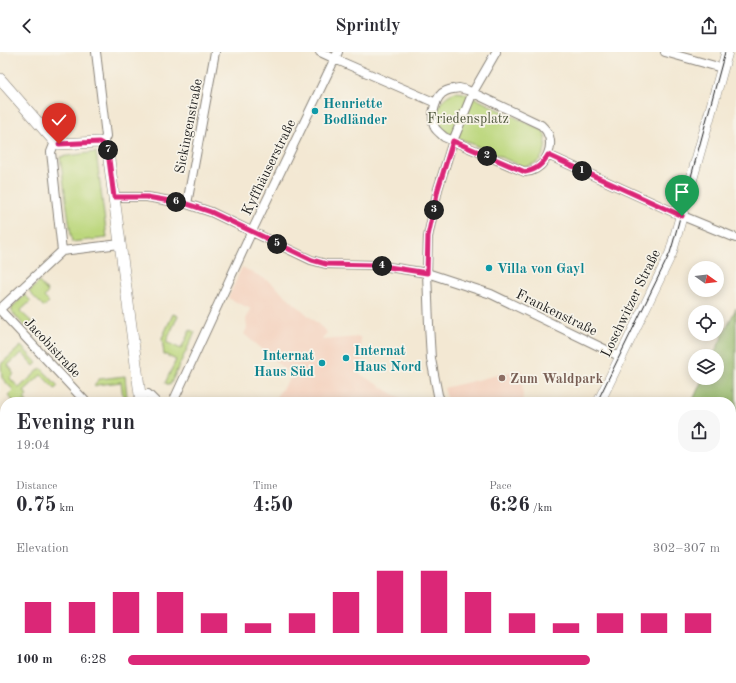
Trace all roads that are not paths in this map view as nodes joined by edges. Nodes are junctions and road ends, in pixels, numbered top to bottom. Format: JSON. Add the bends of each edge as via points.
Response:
{"nodes":[{"id":1,"x":96,"y":52,"type":"edge"},
{"id":2,"x":215,"y":52,"type":"edge"},
{"id":3,"x":320,"y":52,"type":"edge"},
{"id":4,"x":496,"y":52,"type":"edge"},
{"id":5,"x":665,"y":52,"type":"edge"},
{"id":6,"x":727,"y":52,"type":"edge"},
{"id":7,"x":336,"y":56,"type":"edge"},
{"id":8,"x":722,"y":68,"type":"junction"},
{"id":9,"x":0,"y":80,"type":"edge"},
{"id":10,"x":473,"y":92,"type":"junction"},
{"id":11,"x":436,"y":103,"type":"junction"},
{"id":12,"x":453,"y":141,"type":"junction"},
{"id":13,"x":55,"y":142,"type":"junction"},
{"id":14,"x":103,"y":143,"type":"junction"},
{"id":15,"x":548,"y":155,"type":"junction"},
{"id":16,"x":114,"y":197,"type":"junction"},
{"id":17,"x":187,"y":204,"type":"junction"},
{"id":18,"x":682,"y":216,"type":"junction"},
{"id":19,"x":252,"y":231,"type":"junction"},
{"id":20,"x":736,"y":238,"type":"edge"},
{"id":21,"x":120,"y":244,"type":"junction"},
{"id":22,"x":62,"y":250,"type":"junction"},
{"id":23,"x":427,"y":273,"type":"junction"},
{"id":24,"x":0,"y":310,"type":"edge"},
{"id":25,"x":621,"y":357,"type":"junction"},
{"id":26,"x":81,"y":397,"type":"edge"},
{"id":27,"x":141,"y":397,"type":"edge"},
{"id":28,"x":174,"y":397,"type":"edge"},
{"id":29,"x":439,"y":397,"type":"edge"},
{"id":30,"x":601,"y":397,"type":"edge"}],
"edges":[{"from":1,"to":14,"type":"street","via":[[106,136]]},
{"from":2,"to":17,"type":"street","name":"Sickingenstraße"},
{"from":3,"to":7,"type":"street"},
{"from":4,"to":10,"type":"street"},
{"from":5,"to":8,"type":"street"},
{"from":6,"to":8,"type":"street","name":"Loschwitzer Straße"},
{"from":7,"to":11,"type":"street"},
{"from":7,"to":19,"type":"street","name":"Kyffhäuserstraße"},
{"from":8,"to":18,"type":"street","name":"Loschwitzer Straße"},
{"from":9,"to":13,"type":"street"},
{"from":10,"to":11,"type":"street","via":[[459,88],[446,91],[439,96]]},
{"from":10,"to":12,"type":"street"},
{"from":10,"to":15,"type":"street","via":[[541,125],[550,140]]},
{"from":11,"to":12,"type":"street","via":[[434,126],[444,137]]},
{"from":12,"to":15,"type":"street","via":[[525,172],[538,167]]},
{"from":12,"to":23,"type":"street","via":[[438,189],[428,236]]},
{"from":13,"to":14,"type":"street"},
{"from":13,"to":22,"type":"street","via":[[51,152]]},
{"from":14,"to":16,"type":"street","via":[[108,152]]},
{"from":15,"to":18,"type":"street"},
{"from":16,"to":17,"type":"street","name":"Frankenstraße","via":[[147,197]]},
{"from":16,"to":21,"type":"street"},
{"from":17,"to":19,"type":"street","name":"Frankenstraße"},
{"from":18,"to":20,"type":"street"},
{"from":18,"to":25,"type":"street","name":"Loschwitzer Straße","via":[[671,253]]},
{"from":19,"to":23,"type":"street","name":"Frankenstraße","via":[[312,260],[326,264],[376,265]]},
{"from":19,"to":28,"type":"street","name":"Kyffhäuserstraße"},
{"from":21,"to":22,"type":"street"},
{"from":21,"to":27,"type":"street"},
{"from":22,"to":24,"type":"street"},
{"from":23,"to":25,"type":"street","name":"Frankenstraße","via":[[491,294]]},
{"from":23,"to":29,"type":"street","via":[[431,359]]},
{"from":24,"to":26,"type":"street","name":"Jacobistraße"},
{"from":25,"to":30,"type":"street","name":"Loschwitzer Straße"}]}
